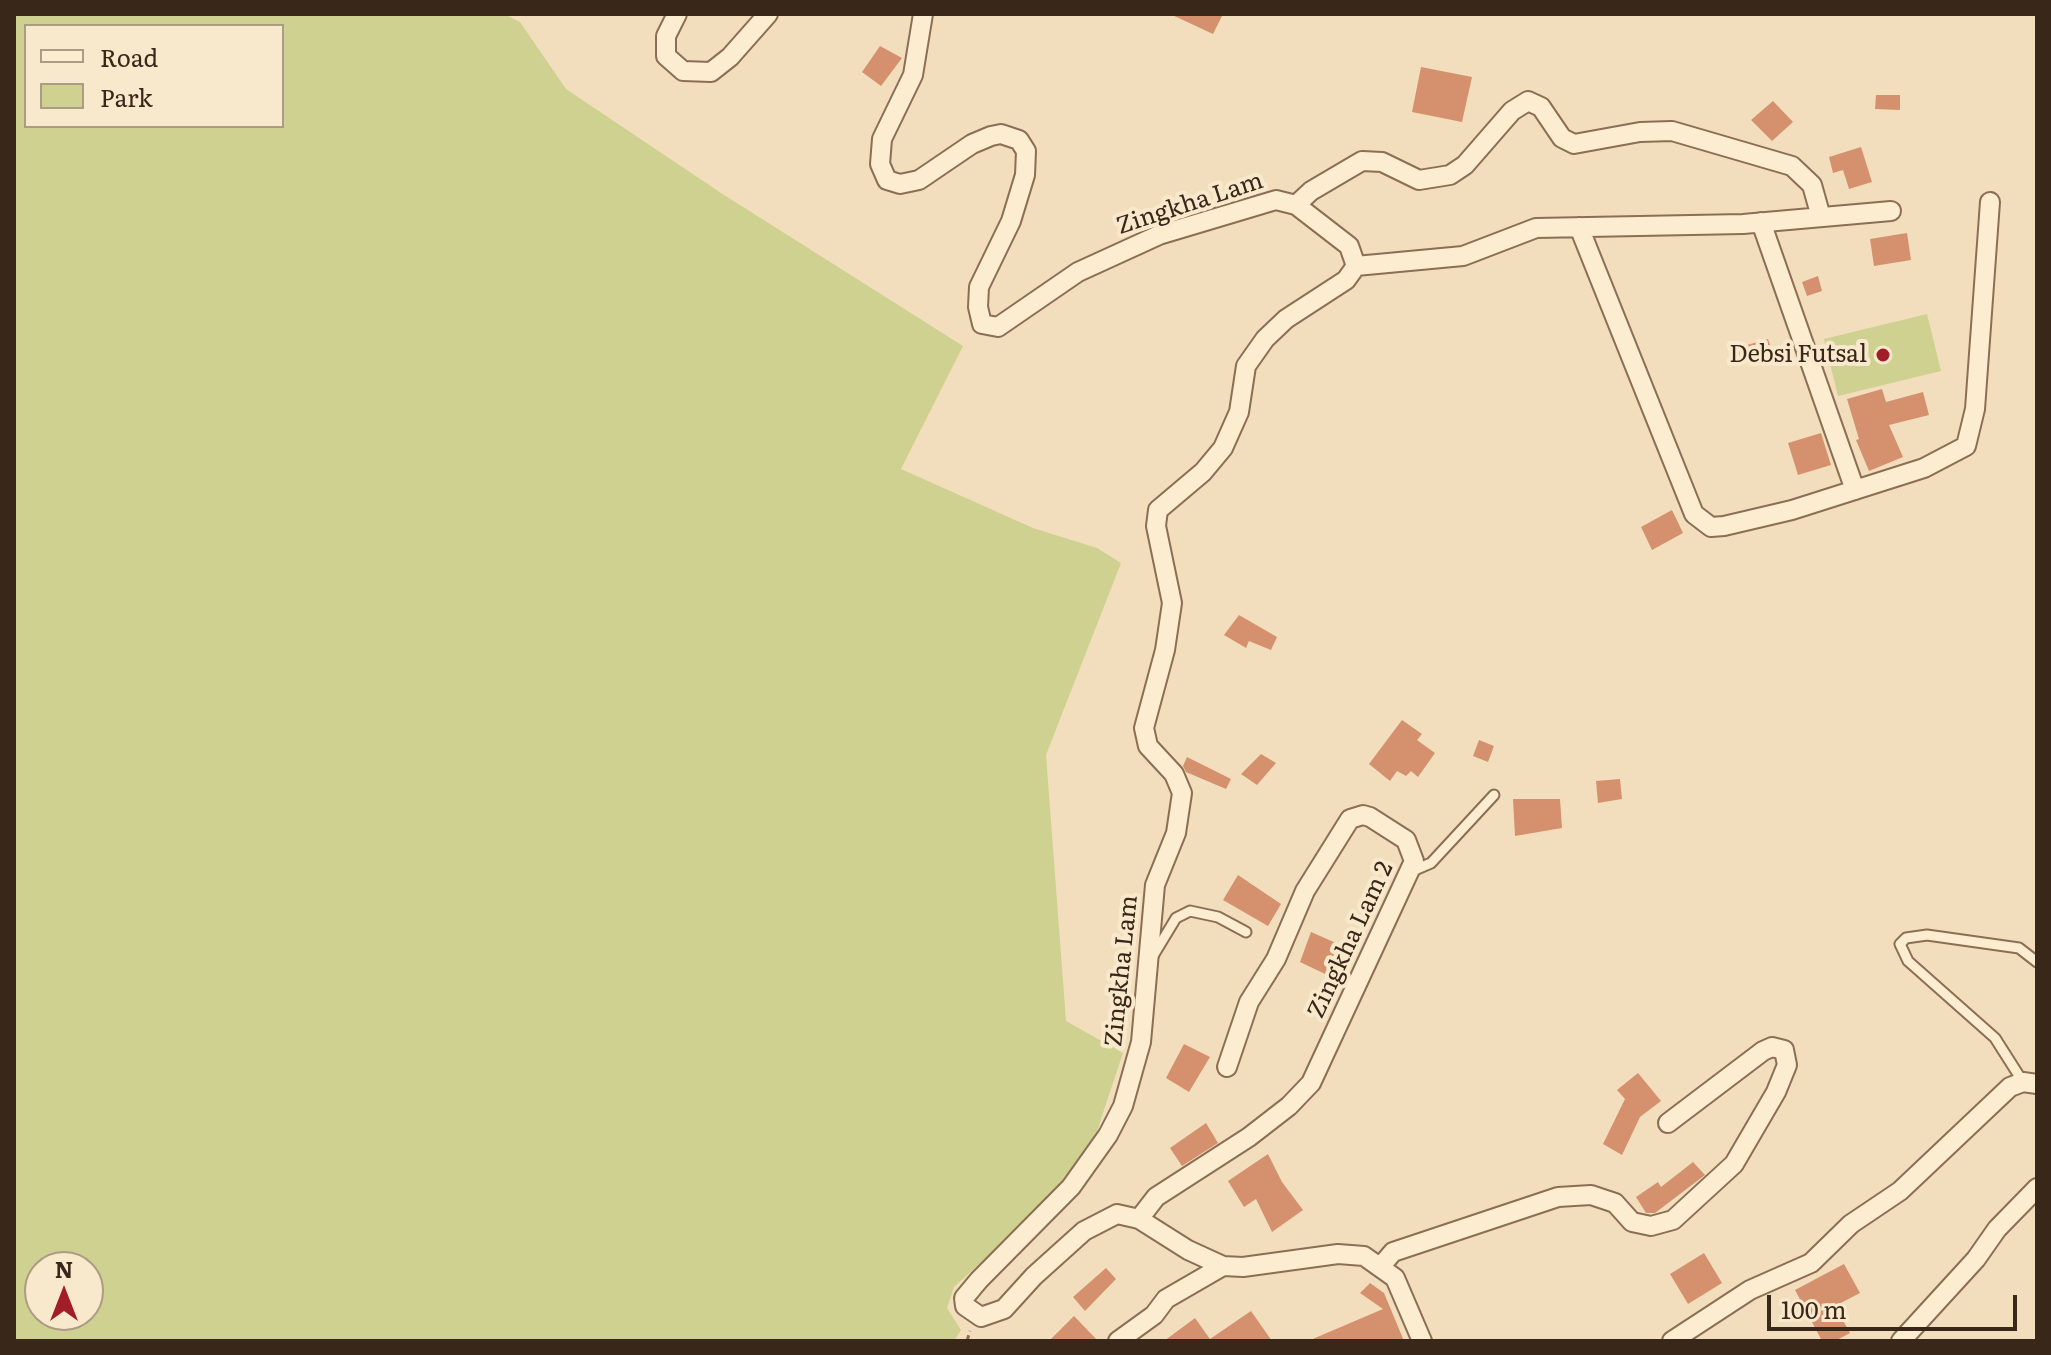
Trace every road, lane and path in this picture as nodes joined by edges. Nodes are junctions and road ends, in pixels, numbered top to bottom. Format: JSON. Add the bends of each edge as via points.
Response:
{"nodes":[{"id":1,"x":677,"y":14,"type":"edge"},
{"id":2,"x":768,"y":14,"type":"edge"},
{"id":3,"x":923,"y":14,"type":"edge"},
{"id":4,"x":1990,"y":202,"type":"dead end"},
{"id":5,"x":1296,"y":205,"type":"junction"},
{"id":6,"x":1891,"y":211,"type":"dead end"},
{"id":7,"x":1821,"y":217,"type":"junction"},
{"id":8,"x":1761,"y":222,"type":"junction"},
{"id":9,"x":1579,"y":227,"type":"junction"},
{"id":10,"x":1356,"y":266,"type":"junction"},
{"id":11,"x":1855,"y":490,"type":"junction"},
{"id":12,"x":1494,"y":795,"type":"dead end"},
{"id":13,"x":1410,"y":872,"type":"junction"},
{"id":14,"x":1246,"y":932,"type":"dead end"},
{"id":15,"x":1149,"y":962,"type":"junction"},
{"id":16,"x":2037,"y":962,"type":"edge"},
{"id":17,"x":1227,"y":1067,"type":"dead end"},
{"id":18,"x":2030,"y":1083,"type":"edge"},
{"id":19,"x":1668,"y":1123,"type":"dead end"},
{"id":20,"x":2037,"y":1188,"type":"edge"},
{"id":21,"x":1139,"y":1219,"type":"junction"},
{"id":22,"x":1223,"y":1266,"type":"junction"},
{"id":23,"x":1381,"y":1266,"type":"junction"},
{"id":24,"x":1118,"y":1341,"type":"edge"},
{"id":25,"x":1422,"y":1341,"type":"edge"},
{"id":26,"x":1672,"y":1341,"type":"edge"},
{"id":27,"x":1901,"y":1341,"type":"edge"}],
"edges":[{"from":1,"to":2,"type":"street","via":[[666,36],[666,56],[683,71],[711,72]]},
{"from":3,"to":5,"type":"street","name":"Zingkha Lam","via":[[913,75],[882,139],[880,164],[887,180],[919,180],[991,136],[1019,140],[1026,151],[1025,175],[1011,221],[979,287],[982,324],[998,327],[1013,320],[1078,272],[1159,235],[1264,202]]},
{"from":4,"to":11,"type":"street","via":[[1970,436],[1958,451],[1924,468]]},
{"from":5,"to":7,"type":"street","via":[[1362,161],[1382,162],[1419,180],[1450,175],[1528,101],[1541,107],[1562,138],[1574,144],[1672,131],[1792,166],[1812,185]]},
{"from":5,"to":10,"type":"street","name":"Zingkha Lam","via":[[1349,246]]},
{"from":6,"to":7,"type":"street"},
{"from":7,"to":8,"type":"street"},
{"from":8,"to":9,"type":"street"},
{"from":8,"to":11,"type":"street"},
{"from":9,"to":10,"type":"street","via":[[1521,232],[1463,256]]},
{"from":9,"to":11,"type":"street","via":[[1701,522],[1724,526]]},
{"from":10,"to":15,"type":"street","name":"Zingkha Lam","via":[[1346,280],[1265,339],[1246,366],[1239,412],[1223,448],[1158,510],[1156,526],[1172,603],[1144,728],[1148,746],[1174,774],[1182,793],[1176,833],[1155,885]]},
{"from":12,"to":13,"type":"lane","via":[[1431,863]]},
{"from":13,"to":17,"type":"street","name":"Zingkha Lam 2","via":[[1414,855],[1406,840],[1370,817],[1350,819],[1305,891],[1276,959],[1249,1002]]},
{"from":13,"to":21,"type":"street","name":"Zingkha Lam 2","via":[[1311,1083],[1249,1137],[1156,1197]]},
{"from":14,"to":15,"type":"lane","via":[[1218,917],[1190,911],[1176,918]]},
{"from":15,"to":21,"type":"street","name":"Zingkha Lam","via":[[1141,1042],[1123,1106],[1108,1135],[1062,1198],[964,1298],[965,1306],[981,1317],[1004,1309],[1084,1231],[1117,1214]]},
{"from":16,"to":18,"type":"lane","via":[[2019,948],[1927,935],[1900,944],[1908,961],[1995,1038]]},
{"from":18,"to":26,"type":"street","via":[[2010,1087],[1900,1191],[1851,1224],[1811,1263],[1750,1290]]},
{"from":19,"to":23,"type":"street","via":[[1763,1051],[1784,1050],[1787,1065],[1776,1092],[1734,1164],[1673,1220],[1651,1226],[1632,1222],[1615,1203],[1591,1195],[1558,1197],[1393,1252]]},
{"from":20,"to":27,"type":"street"},
{"from":21,"to":22,"type":"street"},
{"from":22,"to":23,"type":"street","via":[[1338,1254],[1364,1256]]},
{"from":22,"to":24,"type":"street","via":[[1166,1299],[1154,1315]]},
{"from":23,"to":25,"type":"street","via":[[1395,1278]]}]}
